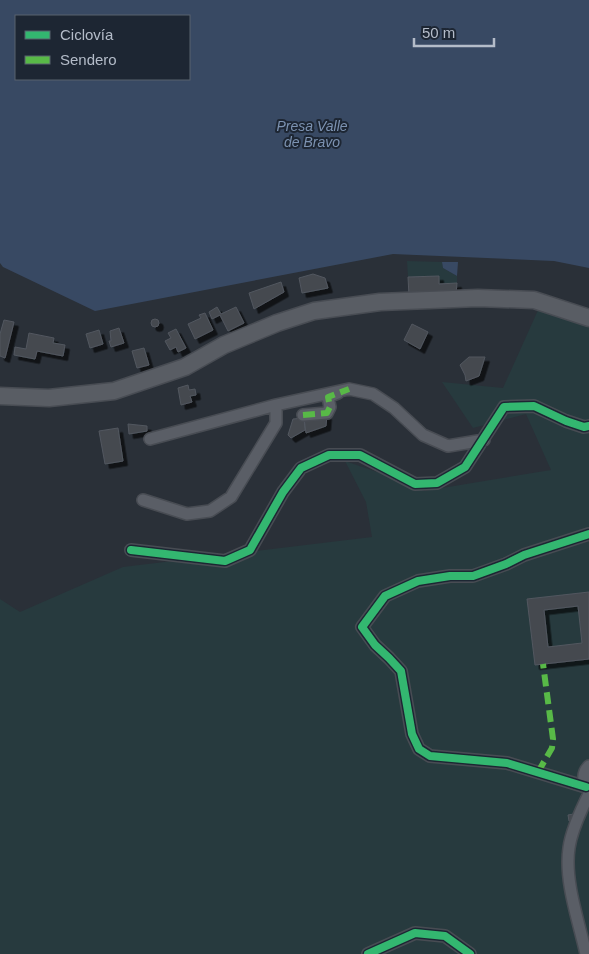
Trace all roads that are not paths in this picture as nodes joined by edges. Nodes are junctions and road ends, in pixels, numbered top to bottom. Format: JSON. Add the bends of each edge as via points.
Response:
{"nodes":[{"id":1,"x":589,"y":318,"type":"edge"},
{"id":2,"x":349,"y":389,"type":"junction"},
{"id":3,"x":0,"y":396,"type":"edge"},
{"id":4,"x":276,"y":405,"type":"junction"},
{"id":5,"x":303,"y":415,"type":"dead end"},
{"id":6,"x":589,"y":426,"type":"edge"},
{"id":7,"x":150,"y":439,"type":"dead end"},
{"id":8,"x":484,"y":440,"type":"junction"},
{"id":9,"x":144,"y":500,"type":"dead end"},
{"id":10,"x":589,"y":534,"type":"edge"},
{"id":11,"x":131,"y":550,"type":"dead end"},
{"id":12,"x":589,"y":766,"type":"edge"},
{"id":13,"x":588,"y":790,"type":"edge"},
{"id":14,"x":368,"y":954,"type":"edge"},
{"id":15,"x":470,"y":954,"type":"edge"},
{"id":16,"x":586,"y":954,"type":"edge"}],
"edges":[{"from":1,"to":3,"type":"main road","via":[[534,300],[478,298],[380,302],[314,311],[277,323],[224,345],[185,368],[114,391],[49,398]]},
{"from":2,"to":4,"type":"street"},
{"from":2,"to":5,"type":"street","via":[[328,397],[330,407],[327,412]]},
{"from":2,"to":8,"type":"street","via":[[373,394],[423,435],[448,446]]},
{"from":4,"to":7,"type":"street"},
{"from":4,"to":9,"type":"street","via":[[276,423],[231,497],[210,511],[187,514]]},
{"from":6,"to":8,"type":"street","via":[[566,421],[534,406],[504,406]]},
{"from":8,"to":11,"type":"street","via":[[465,467],[438,483],[415,484],[360,455],[329,455],[301,468],[283,492],[250,550],[224,561]]},
{"from":10,"to":13,"type":"street","via":[[473,576],[418,581],[385,596],[362,627],[401,672],[412,734],[419,749],[430,756],[507,763]]},
{"from":12,"to":13,"type":"street","via":[[584,773]]},
{"from":13,"to":16,"type":"street","via":[[569,848],[569,880]]},
{"from":14,"to":15,"type":"street","via":[[415,933],[445,936]]}]}
